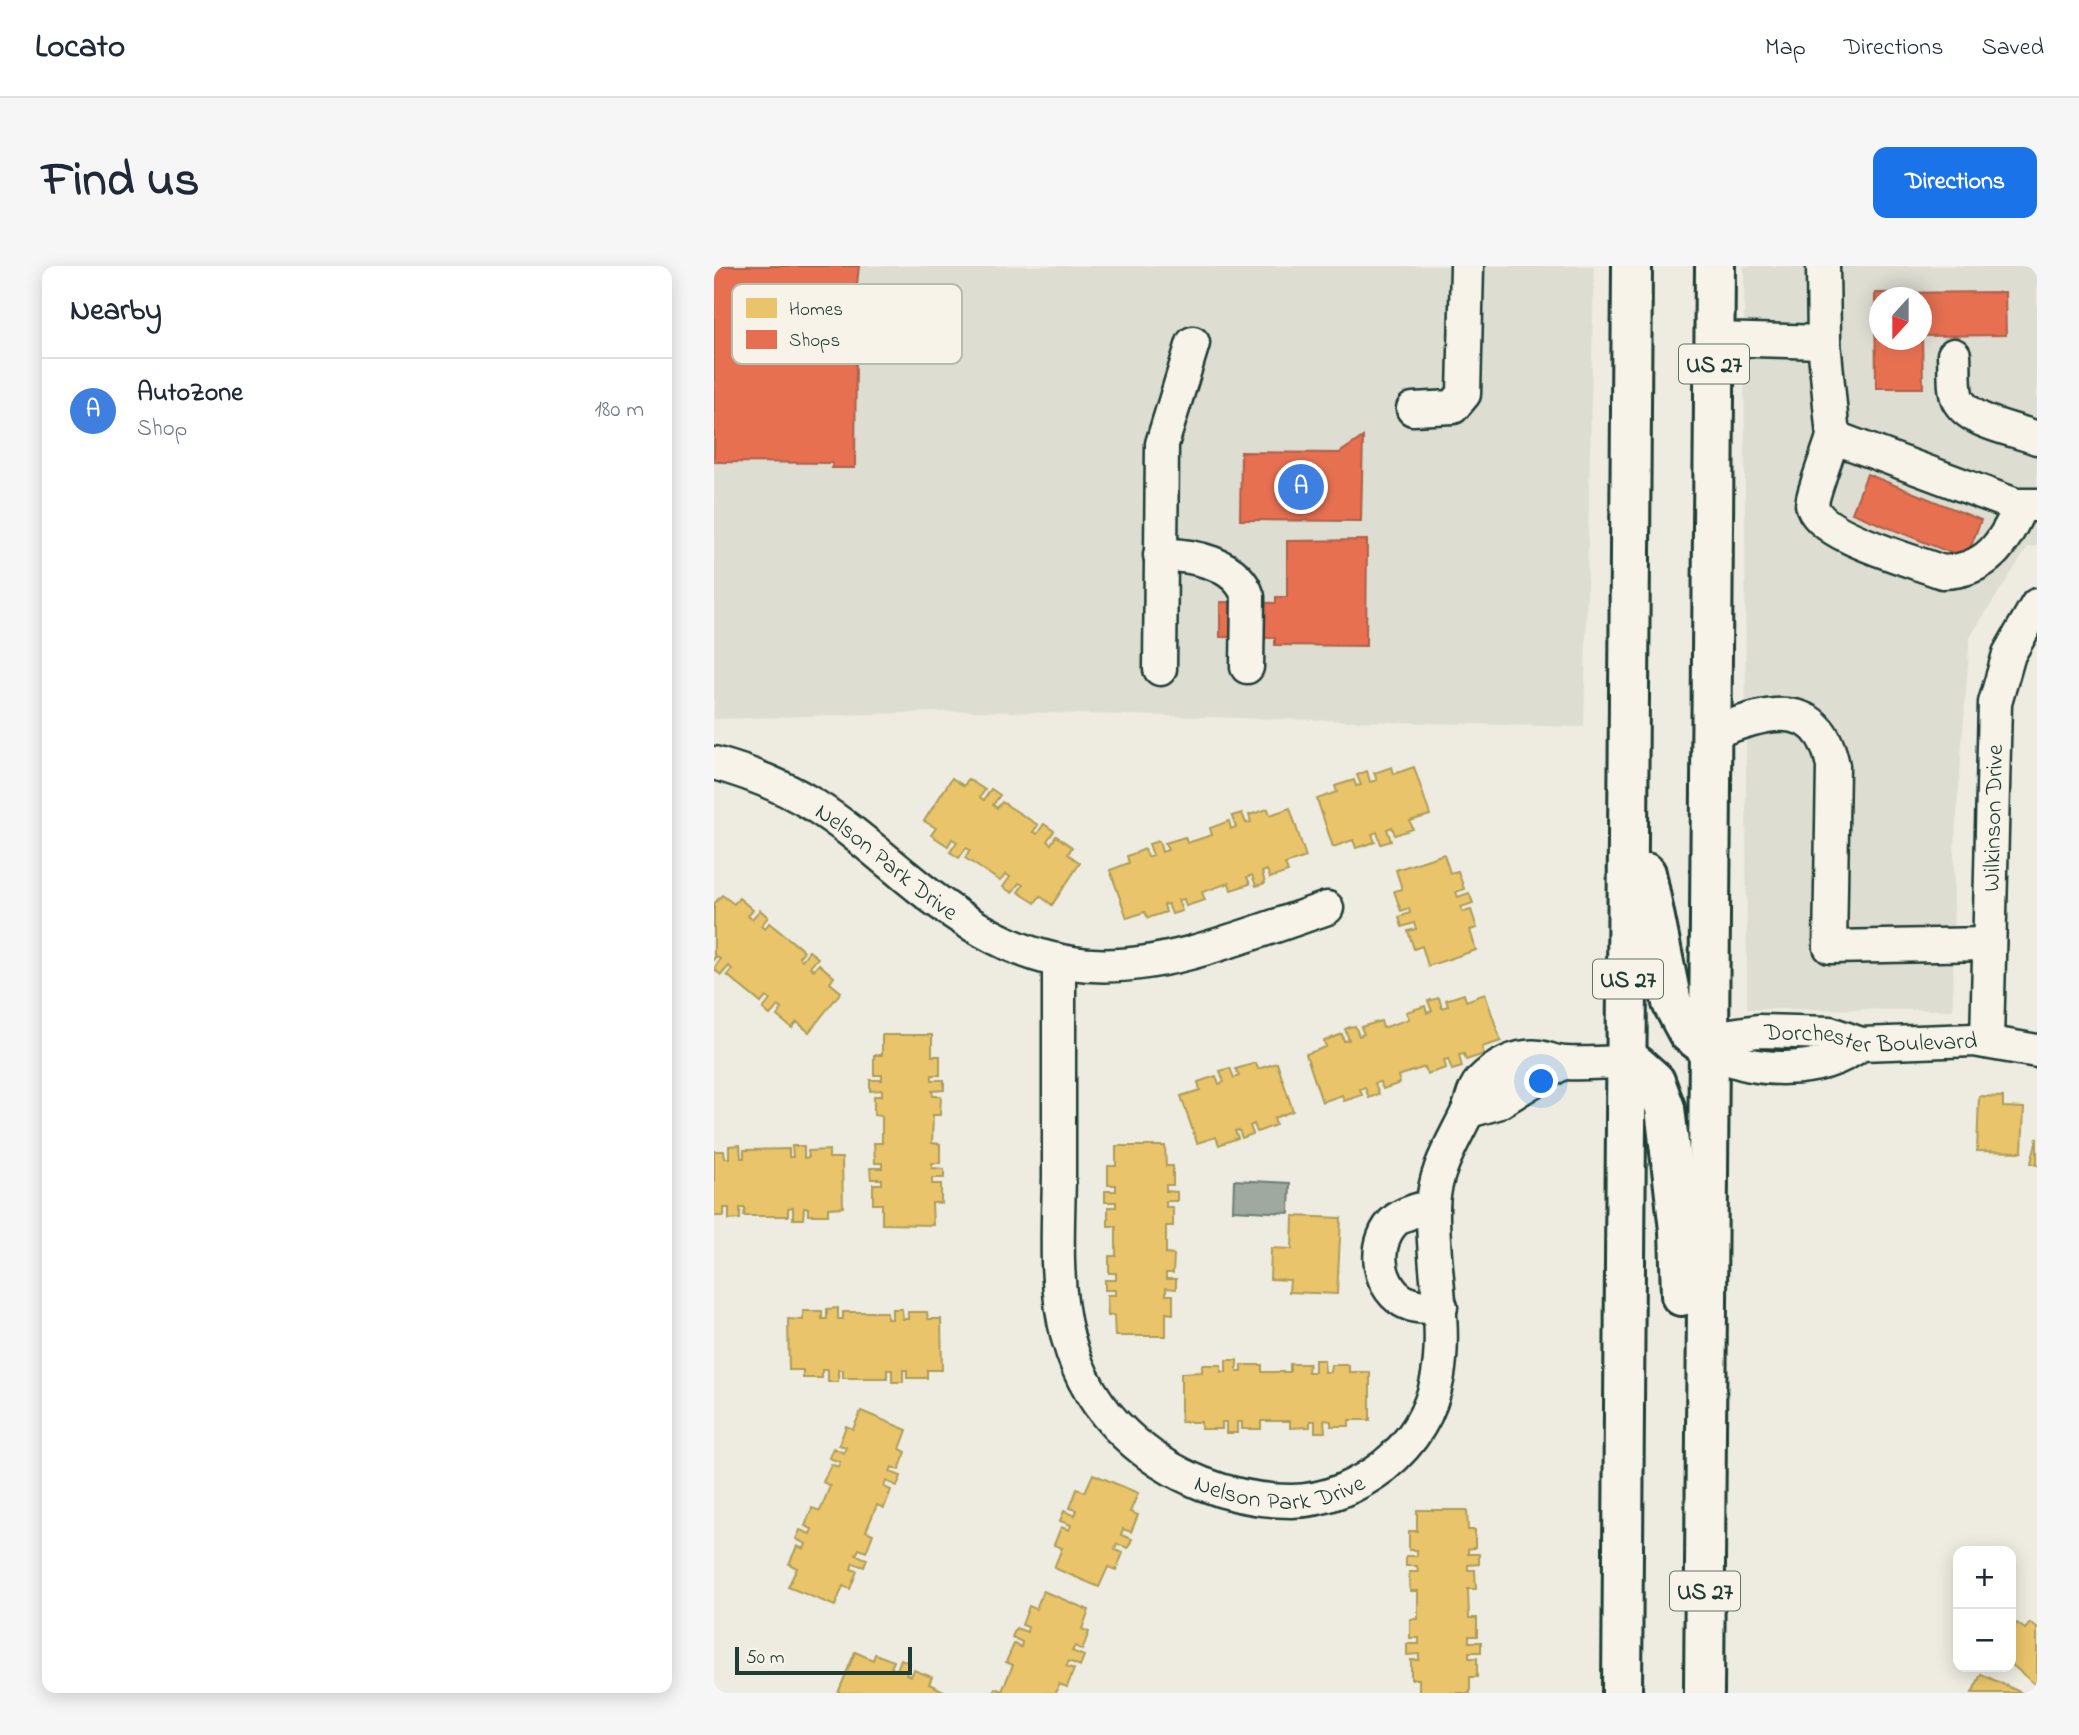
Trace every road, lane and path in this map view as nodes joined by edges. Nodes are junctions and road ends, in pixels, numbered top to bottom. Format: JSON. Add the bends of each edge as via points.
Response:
{"nodes":[{"id":1,"x":1467,"y":266,"type":"edge"},
{"id":2,"x":1632,"y":266,"type":"edge"},
{"id":3,"x":1715,"y":266,"type":"edge"},
{"id":4,"x":1823,"y":266,"type":"edge"},
{"id":5,"x":1714,"y":339,"type":"junction"},
{"id":6,"x":1824,"y":342,"type":"junction"},
{"id":7,"x":1193,"y":343,"type":"dead end"},
{"id":8,"x":1954,"y":355,"type":"dead end"},
{"id":9,"x":1413,"y":410,"type":"dead end"},
{"id":10,"x":1833,"y":437,"type":"junction"},
{"id":11,"x":2037,"y":438,"type":"edge"},
{"id":12,"x":2029,"y":505,"type":"edge"},
{"id":13,"x":1160,"y":555,"type":"junction"},
{"id":14,"x":2037,"y":605,"type":"edge"},
{"id":15,"x":1247,"y":667,"type":"dead end"},
{"id":16,"x":1160,"y":669,"type":"dead end"},
{"id":17,"x":1711,"y":733,"type":"junction"},
{"id":18,"x":714,"y":763,"type":"edge"},
{"id":19,"x":1631,"y":799,"type":"junction"},
{"id":20,"x":1327,"y":908,"type":"dead end"},
{"id":21,"x":1989,"y":944,"type":"junction"},
{"id":22,"x":1059,"y":961,"type":"junction"},
{"id":23,"x":1987,"y":1042,"type":"junction"},
{"id":24,"x":1709,"y":1049,"type":"junction"},
{"id":25,"x":2037,"y":1051,"type":"edge"},
{"id":26,"x":1627,"y":1062,"type":"junction"},
{"id":27,"x":1433,"y":1206,"type":"junction"},
{"id":28,"x":1441,"y":1307,"type":"junction"},
{"id":29,"x":1622,"y":1693,"type":"edge"},
{"id":30,"x":1702,"y":1693,"type":"edge"}],
"edges":[{"from":1,"to":9,"type":"street","via":[[1464,394],[1453,407]]},
{"from":2,"to":19,"type":"highway","number":"US 27"},
{"from":3,"to":5,"type":"highway","number":"US 27"},
{"from":4,"to":6,"type":"street"},
{"from":5,"to":6,"type":"street"},
{"from":5,"to":17,"type":"highway","number":"US 27"},
{"from":6,"to":10,"type":"street"},
{"from":7,"to":13,"type":"street","via":[[1162,444]]},
{"from":8,"to":11,"type":"street","via":[[1956,397],[1966,411]]},
{"from":10,"to":12,"type":"street"},
{"from":10,"to":12,"type":"street","via":[[1811,500],[1815,515],[1832,530],[1942,572],[1984,564]]},
{"from":13,"to":15,"type":"street","via":[[1180,554],[1209,562],[1245,587]]},
{"from":13,"to":16,"type":"street"},
{"from":14,"to":21,"type":"street","name":"Wilkinson Drive","via":[[2012,647],[1995,703]]},
{"from":17,"to":21,"type":"street","via":[[1769,715],[1792,714],[1813,724],[1829,745],[1833,766],[1830,947]]},
{"from":17,"to":24,"type":"highway","number":"US 27"},
{"from":18,"to":22,"type":"street","name":"Nelson Park Drive","via":[[801,795],[957,916],[1002,942]]},
{"from":19,"to":24,"type":"highway","via":[[1672,1003],[1688,1033]]},
{"from":19,"to":26,"type":"highway","number":"US 27"},
{"from":20,"to":22,"type":"street","name":"Nelson Park Drive","via":[[1165,960],[1121,967]]},
{"from":21,"to":23,"type":"street","name":"Wilkinson Drive"},
{"from":22,"to":28,"type":"street","name":"Nelson Park Drive","via":[[1058,1263],[1063,1319],[1084,1378],[1110,1419],[1141,1449],[1180,1473],[1224,1491],[1271,1500],[1296,1501],[1358,1483],[1392,1460],[1427,1411],[1440,1371]]},
{"from":23,"to":24,"type":"street","name":"Dorchester Boulevard","via":[[1861,1044],[1830,1033],[1758,1031],[1731,1035]]},
{"from":23,"to":25,"type":"street","name":"Dorchester Boulevard"},
{"from":24,"to":30,"type":"highway","number":"US 27"},
{"from":26,"to":27,"type":"street","name":"Nelson Park Drive","via":[[1562,1063],[1518,1057],[1479,1083],[1443,1162]]},
{"from":26,"to":29,"type":"highway","number":"US 27"},
{"from":26,"to":30,"type":"highway","via":[[1648,1072],[1661,1093],[1679,1230],[1679,1630],[1687,1671]]},
{"from":27,"to":28,"type":"street","name":"Nelson Park Drive"},
{"from":27,"to":28,"type":"street","via":[[1395,1220],[1380,1261],[1384,1279],[1403,1301]]}]}
